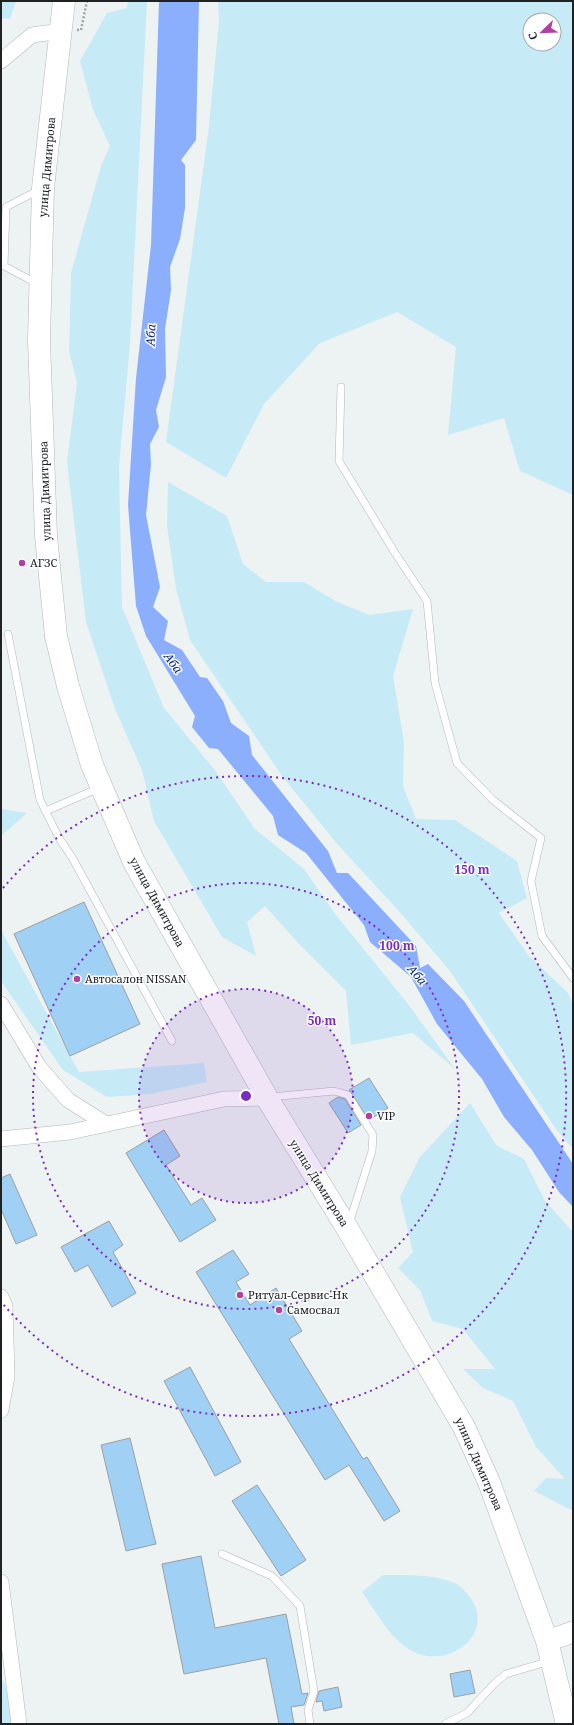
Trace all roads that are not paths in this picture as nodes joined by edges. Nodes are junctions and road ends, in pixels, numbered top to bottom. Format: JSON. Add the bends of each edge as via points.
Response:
{"nodes":[{"id":1,"x":64,"y":1,"type":"edge"},
{"id":2,"x":61,"y":31,"type":"junction"},
{"id":3,"x":1,"y":61,"type":"edge"},
{"id":4,"x":43,"y":188,"type":"junction"},
{"id":5,"x":41,"y":286,"type":"junction"},
{"id":6,"x":341,"y":387,"type":"dead end"},
{"id":7,"x":8,"y":634,"type":"dead end"},
{"id":8,"x":101,"y":787,"type":"junction"},
{"id":9,"x":46,"y":811,"type":"junction"},
{"id":10,"x":573,"y":978,"type":"edge"},
{"id":11,"x":1,"y":1004,"type":"edge"},
{"id":12,"x":172,"y":1041,"type":"dead end"},
{"id":13,"x":267,"y":1098,"type":"junction"},
{"id":14,"x":106,"y":1124,"type":"junction"},
{"id":15,"x":1,"y":1139,"type":"edge"},
{"id":16,"x":347,"y":1228,"type":"junction"},
{"id":17,"x":1,"y":1297,"type":"edge"},
{"id":18,"x":1,"y":1410,"type":"edge"},
{"id":19,"x":222,"y":1554,"type":"dead end"},
{"id":20,"x":1,"y":1582,"type":"edge"},
{"id":21,"x":573,"y":1632,"type":"edge"},
{"id":22,"x":550,"y":1651,"type":"junction"},
{"id":23,"x":19,"y":1724,"type":"edge"},
{"id":24,"x":310,"y":1724,"type":"edge"},
{"id":25,"x":445,"y":1724,"type":"edge"},
{"id":26,"x":567,"y":1724,"type":"edge"}],
"edges":[{"from":1,"to":2,"type":"main road","name":"улица Димитрова"},
{"from":2,"to":3,"type":"street","via":[[32,34]]},
{"from":2,"to":4,"type":"main road","name":"улица Димитрова"},
{"from":4,"to":5,"type":"main road","name":"улица Димитрова"},
{"from":4,"to":5,"type":"lane","via":[[6,207],[4,266]]},
{"from":5,"to":8,"type":"main road","name":"улица Димитрова","via":[[39,340],[46,536],[56,636],[68,686]]},
{"from":6,"to":10,"type":"lane","via":[[339,461],[427,601],[435,683],[457,763],[493,800],[541,838],[531,881],[542,936]]},
{"from":7,"to":9,"type":"lane","via":[[40,800]]},
{"from":8,"to":9,"type":"lane"},
{"from":8,"to":13,"type":"main road","name":"улица Димитрова","via":[[134,862]]},
{"from":9,"to":12,"type":"lane"},
{"from":11,"to":14,"type":"street","via":[[39,1067],[68,1100]]},
{"from":13,"to":14,"type":"street","via":[[224,1099]]},
{"from":13,"to":16,"type":"main road","name":"улица Димитрова"},
{"from":13,"to":16,"type":"lane","via":[[334,1091],[348,1095],[373,1135],[372,1151]]},
{"from":14,"to":15,"type":"street","via":[[61,1134]]},
{"from":16,"to":22,"type":"main road","name":"улица Димитрова","via":[[464,1427],[489,1482]]},
{"from":17,"to":18,"type":"street","via":[[5,1306],[7,1376]]},
{"from":19,"to":24,"type":"lane","via":[[272,1576],[300,1606],[314,1691],[308,1710]]},
{"from":20,"to":23,"type":"street"},
{"from":21,"to":22,"type":"street"},
{"from":22,"to":25,"type":"lane","via":[[506,1674],[467,1713]]},
{"from":22,"to":26,"type":"main road","name":"улица Димитрова"}]}
